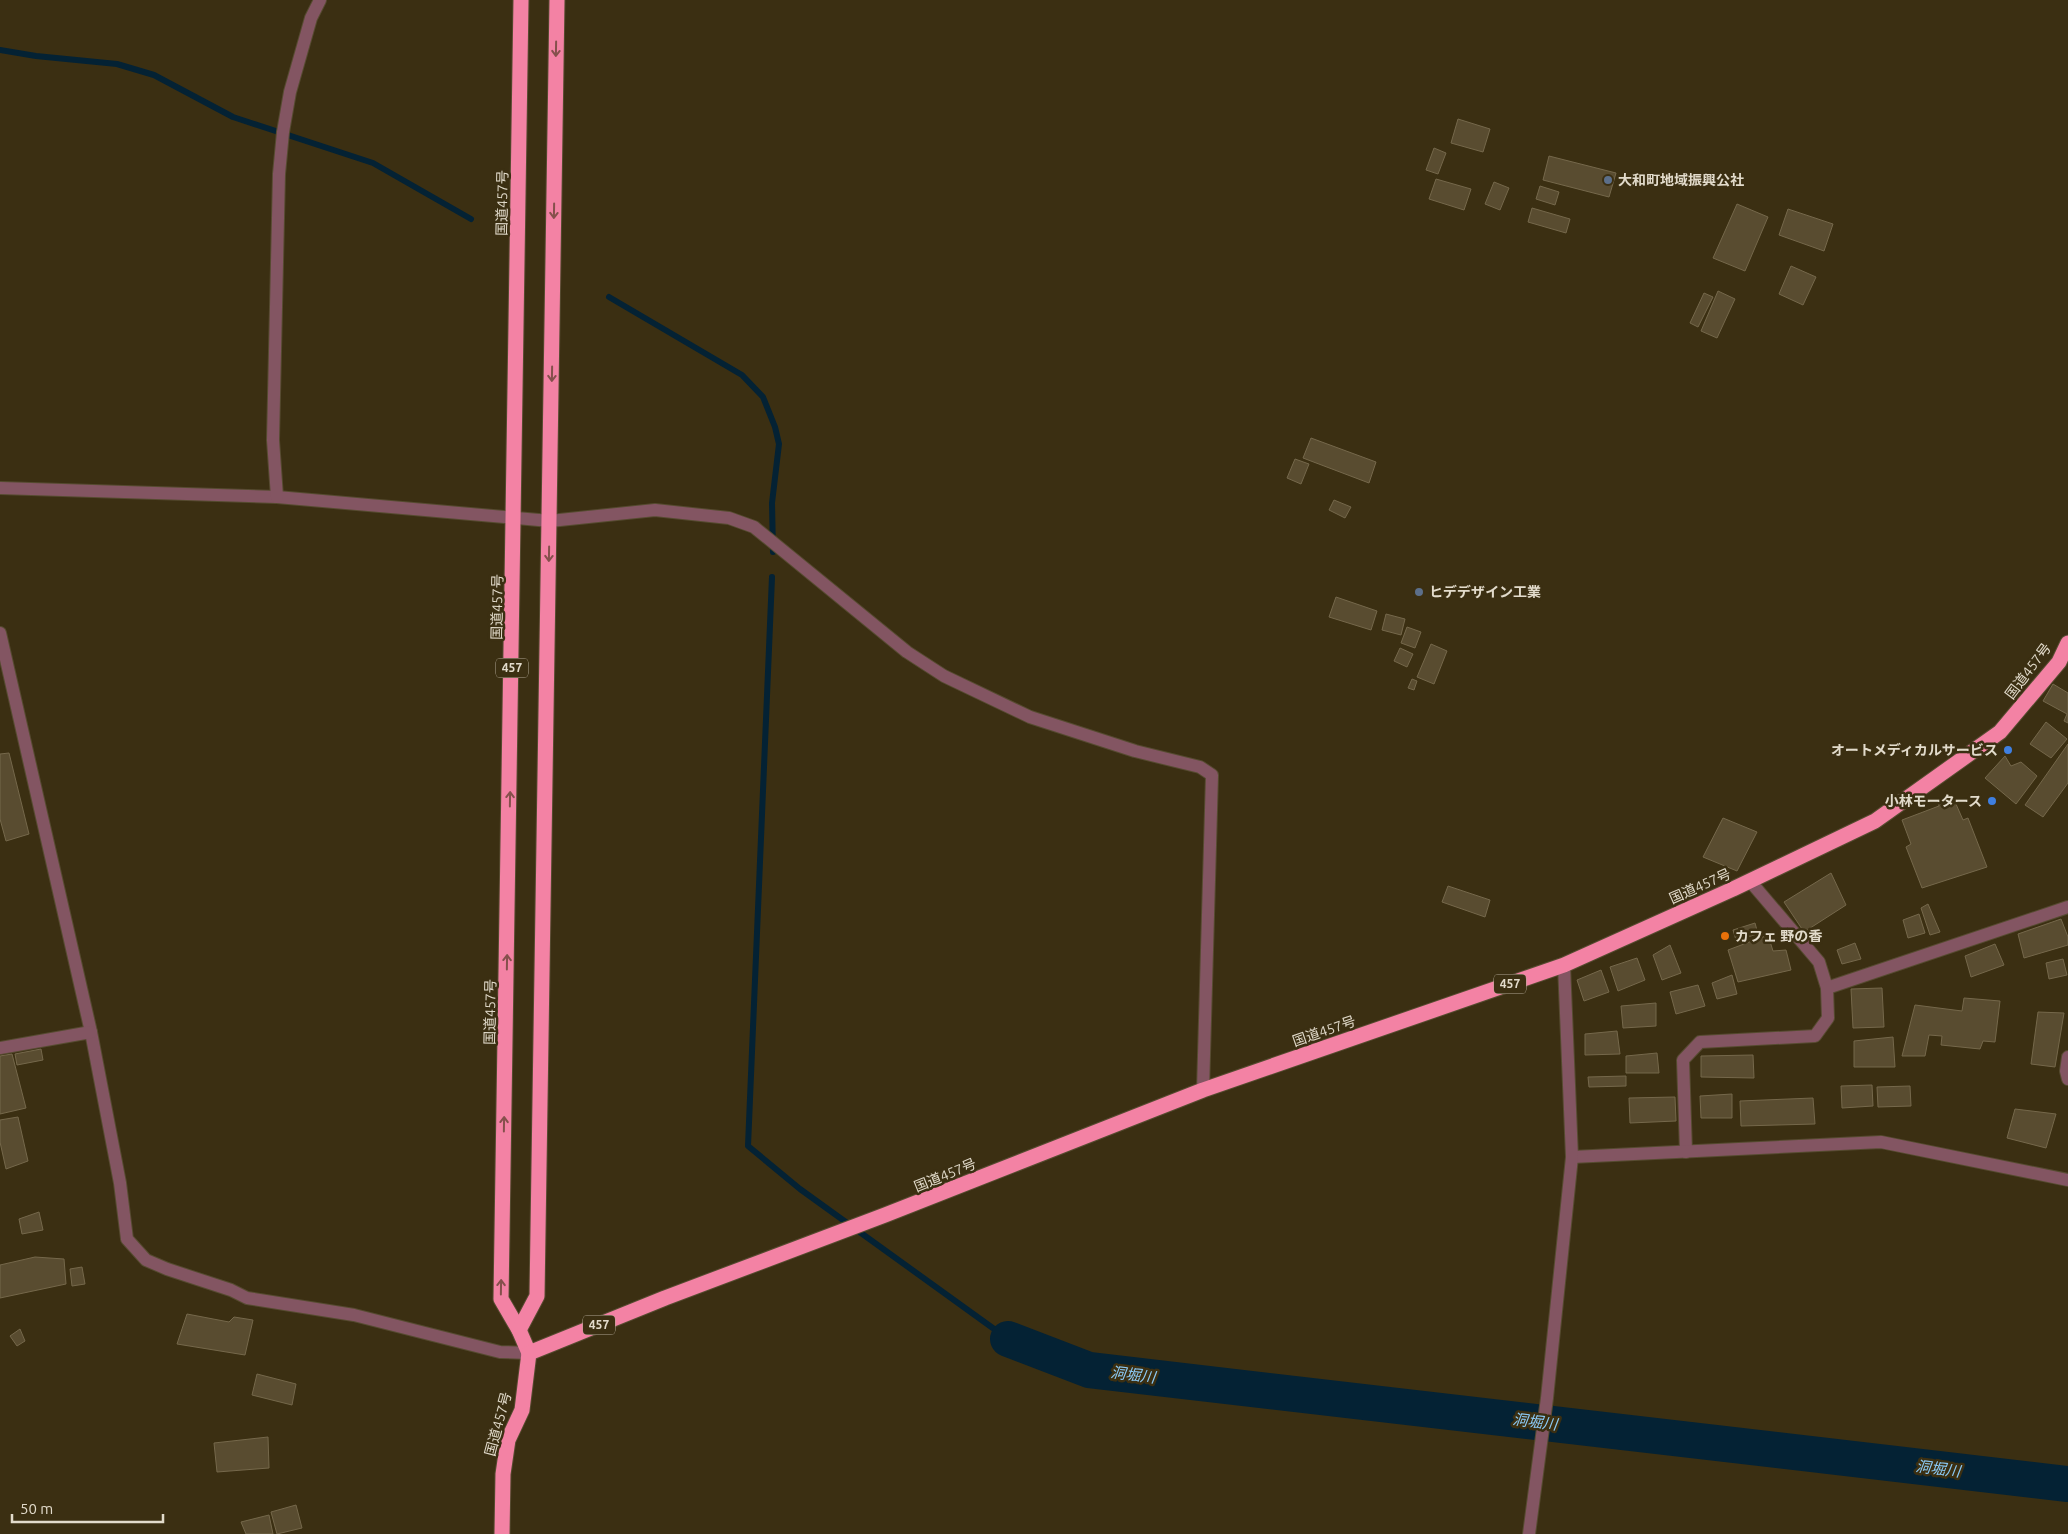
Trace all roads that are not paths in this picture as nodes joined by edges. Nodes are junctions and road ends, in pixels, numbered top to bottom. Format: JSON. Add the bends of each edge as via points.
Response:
{"nodes":[{"id":1,"x":320,"y":0,"type":"edge"},
{"id":2,"x":521,"y":0,"type":"edge"},
{"id":3,"x":557,"y":0,"type":"edge"},
{"id":4,"x":0,"y":488,"type":"edge"},
{"id":5,"x":277,"y":497,"type":"junction"},
{"id":6,"x":514,"y":519,"type":"junction"},
{"id":7,"x":550,"y":521,"type":"junction"},
{"id":8,"x":0,"y":633,"type":"edge"},
{"id":9,"x":2068,"y":643,"type":"edge"},
{"id":10,"x":2064,"y":664,"type":"edge"},
{"id":11,"x":1750,"y":881,"type":"junction"},
{"id":12,"x":2068,"y":907,"type":"edge"},
{"id":13,"x":1564,"y":965,"type":"junction"},
{"id":14,"x":1827,"y":988,"type":"junction"},
{"id":15,"x":92,"y":1032,"type":"junction"},
{"id":16,"x":0,"y":1048,"type":"edge"},
{"id":17,"x":2068,"y":1057,"type":"edge"},
{"id":18,"x":2068,"y":1080,"type":"edge"},
{"id":19,"x":1203,"y":1090,"type":"junction"},
{"id":20,"x":1686,"y":1152,"type":"junction"},
{"id":21,"x":1572,"y":1158,"type":"junction"},
{"id":22,"x":2067,"y":1175,"type":"edge"},
{"id":23,"x":520,"y":1330,"type":"junction"},
{"id":24,"x":529,"y":1353,"type":"junction"},
{"id":25,"x":502,"y":1534,"type":"edge"},
{"id":26,"x":1529,"y":1534,"type":"edge"}],
"edges":[{"from":1,"to":5,"type":"street","via":[[311,18],[290,92],[279,174],[273,440]]},
{"from":2,"to":6,"type":"highway","name":"国道457号","number":"457"},
{"from":3,"to":7,"type":"highway","number":"457","one_way":true},
{"from":4,"to":5,"type":"street"},
{"from":5,"to":6,"type":"street"},
{"from":6,"to":7,"type":"street"},
{"from":23,"to":6,"type":"highway","name":"国道457号","number":"457","one_way":true,"via":[[501,1299]]},
{"from":7,"to":19,"type":"street","via":[[655,510],[739,520],[760,530],[907,652],[944,676],[1030,717],[1134,751],[1206,770],[1212,775]]},
{"from":7,"to":23,"type":"highway","number":"457","one_way":true,"via":[[537,1296]]},
{"from":8,"to":15,"type":"street"},
{"from":9,"to":10,"type":"highway","name":"国道457号","number":"457"},
{"from":10,"to":11,"type":"highway","name":"国道457号","number":"457","via":[[2000,732],[1875,821]]},
{"from":11,"to":13,"type":"highway","name":"国道457号","number":"457"},
{"from":11,"to":14,"type":"street","via":[[1819,962]]},
{"from":12,"to":14,"type":"street"},
{"from":13,"to":19,"type":"highway","name":"国道457号","number":"457"},
{"from":13,"to":21,"type":"street"},
{"from":14,"to":20,"type":"street","via":[[1828,1018],[1815,1036],[1700,1042],[1683,1060]]},
{"from":15,"to":16,"type":"street"},
{"from":15,"to":24,"type":"street","via":[[127,1239],[146,1260],[246,1298],[354,1315],[500,1352]]},
{"from":17,"to":18,"type":"street"},
{"from":19,"to":24,"type":"highway","name":"国道457号","number":"457"},
{"from":20,"to":21,"type":"street"},
{"from":20,"to":22,"type":"street","via":[[1880,1142]]},
{"from":21,"to":26,"type":"street"},
{"from":23,"to":24,"type":"highway","name":"国道457号","number":"457"},
{"from":24,"to":25,"type":"highway","name":"国道457号","number":"457","via":[[522,1410],[508,1440],[502,1474]]}]}
